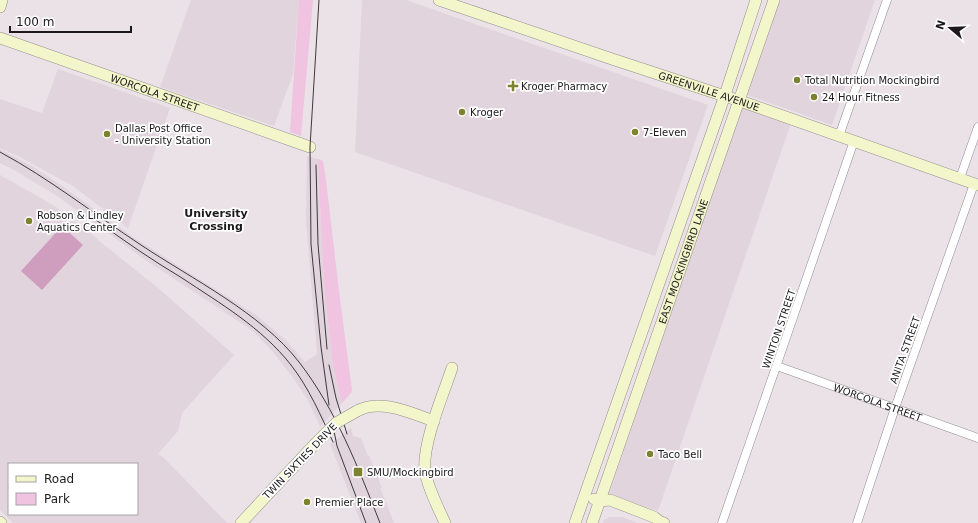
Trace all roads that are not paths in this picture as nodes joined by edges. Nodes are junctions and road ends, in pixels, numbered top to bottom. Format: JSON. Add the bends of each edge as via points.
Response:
{"nodes":[{"id":1,"x":2,"y":0,"type":"edge"},
{"id":2,"x":439,"y":0,"type":"edge"},
{"id":3,"x":756,"y":0,"type":"edge"},
{"id":4,"x":774,"y":0,"type":"edge"},
{"id":5,"x":887,"y":0,"type":"edge"},
{"id":6,"x":0,"y":7,"type":"edge"},
{"id":7,"x":0,"y":38,"type":"edge"},
{"id":8,"x":724,"y":95,"type":"junction"},
{"id":9,"x":739,"y":100,"type":"junction"},
{"id":10,"x":978,"y":127,"type":"edge"},
{"id":11,"x":839,"y":136,"type":"junction"},
{"id":12,"x":854,"y":141,"type":"junction"},
{"id":13,"x":310,"y":147,"type":"dead end"},
{"id":14,"x":960,"y":178,"type":"junction"},
{"id":15,"x":976,"y":184,"type":"edge"},
{"id":16,"x":660,"y":278,"type":"junction"},
{"id":17,"x":676,"y":283,"type":"junction"},
{"id":18,"x":777,"y":366,"type":"junction"},
{"id":19,"x":452,"y":368,"type":"dead end"},
{"id":20,"x":626,"y":376,"type":"junction"},
{"id":21,"x":641,"y":381,"type":"junction"},
{"id":22,"x":895,"y":408,"type":"junction"},
{"id":23,"x":434,"y":421,"type":"junction"},
{"id":24,"x":978,"y":438,"type":"edge"},
{"id":25,"x":585,"y":496,"type":"junction"},
{"id":26,"x":599,"y":501,"type":"junction"},
{"id":27,"x":662,"y":522,"type":"edge"},
{"id":28,"x":241,"y":523,"type":"edge"},
{"id":29,"x":445,"y":523,"type":"edge"},
{"id":30,"x":575,"y":523,"type":"edge"},
{"id":31,"x":592,"y":523,"type":"edge"},
{"id":32,"x":722,"y":523,"type":"edge"},
{"id":33,"x":857,"y":523,"type":"edge"}],
"edges":[{"from":1,"to":6,"type":"main road"},
{"from":2,"to":8,"type":"main road","name":"GREENVILLE AVENUE","via":[[618,62]]},
{"from":3,"to":8,"type":"main road","name":"EAST MOCKINGBIRD LANE"},
{"from":4,"to":9,"type":"main road","name":"EAST MOCKINGBIRD LANE"},
{"from":5,"to":11,"type":"street"},
{"from":7,"to":13,"type":"main road","name":"WORCOLA STREET"},
{"from":8,"to":9,"type":"main road","name":"GREENVILLE AVENUE"},
{"from":8,"to":16,"type":"main road","name":"EAST MOCKINGBIRD LANE"},
{"from":9,"to":11,"type":"main road","name":"GREENVILLE AVENUE"},
{"from":9,"to":17,"type":"main road","name":"EAST MOCKINGBIRD LANE"},
{"from":10,"to":14,"type":"street"},
{"from":11,"to":12,"type":"main road","name":"GREENVILLE AVENUE"},
{"from":12,"to":14,"type":"main road","name":"GREENVILLE AVENUE"},
{"from":12,"to":18,"type":"street","name":"WINTON STREET"},
{"from":14,"to":15,"type":"main road","name":"GREENVILLE AVENUE"},
{"from":15,"to":22,"type":"street","name":"ANITA STREET"},
{"from":16,"to":17,"type":"main road"},
{"from":16,"to":20,"type":"main road","name":"EAST MOCKINGBIRD LANE"},
{"from":17,"to":21,"type":"main road","name":"EAST MOCKINGBIRD LANE"},
{"from":18,"to":22,"type":"street","name":"WORCOLA STREET"},
{"from":18,"to":32,"type":"street","name":"WINTON STREET"},
{"from":19,"to":23,"type":"main road"},
{"from":20,"to":21,"type":"main road"},
{"from":20,"to":25,"type":"main road","name":"EAST MOCKINGBIRD LANE"},
{"from":21,"to":26,"type":"main road","name":"EAST MOCKINGBIRD LANE"},
{"from":22,"to":24,"type":"street","name":"WORCOLA STREET"},
{"from":22,"to":33,"type":"street","name":"ANITA STREET"},
{"from":23,"to":28,"type":"main road","name":"TWIN SIXTIES DRIVE","bridge":true,"via":[[384,407],[370,407],[357,411],[336,423]]},
{"from":23,"to":29,"type":"main road","via":[[427,446],[425,471]]},
{"from":25,"to":26,"type":"main road"},
{"from":25,"to":30,"type":"main road","name":"EAST MOCKINGBIRD LANE"},
{"from":26,"to":27,"type":"main road","via":[[610,500]]},
{"from":26,"to":31,"type":"main road","name":"EAST MOCKINGBIRD LANE"}]}
